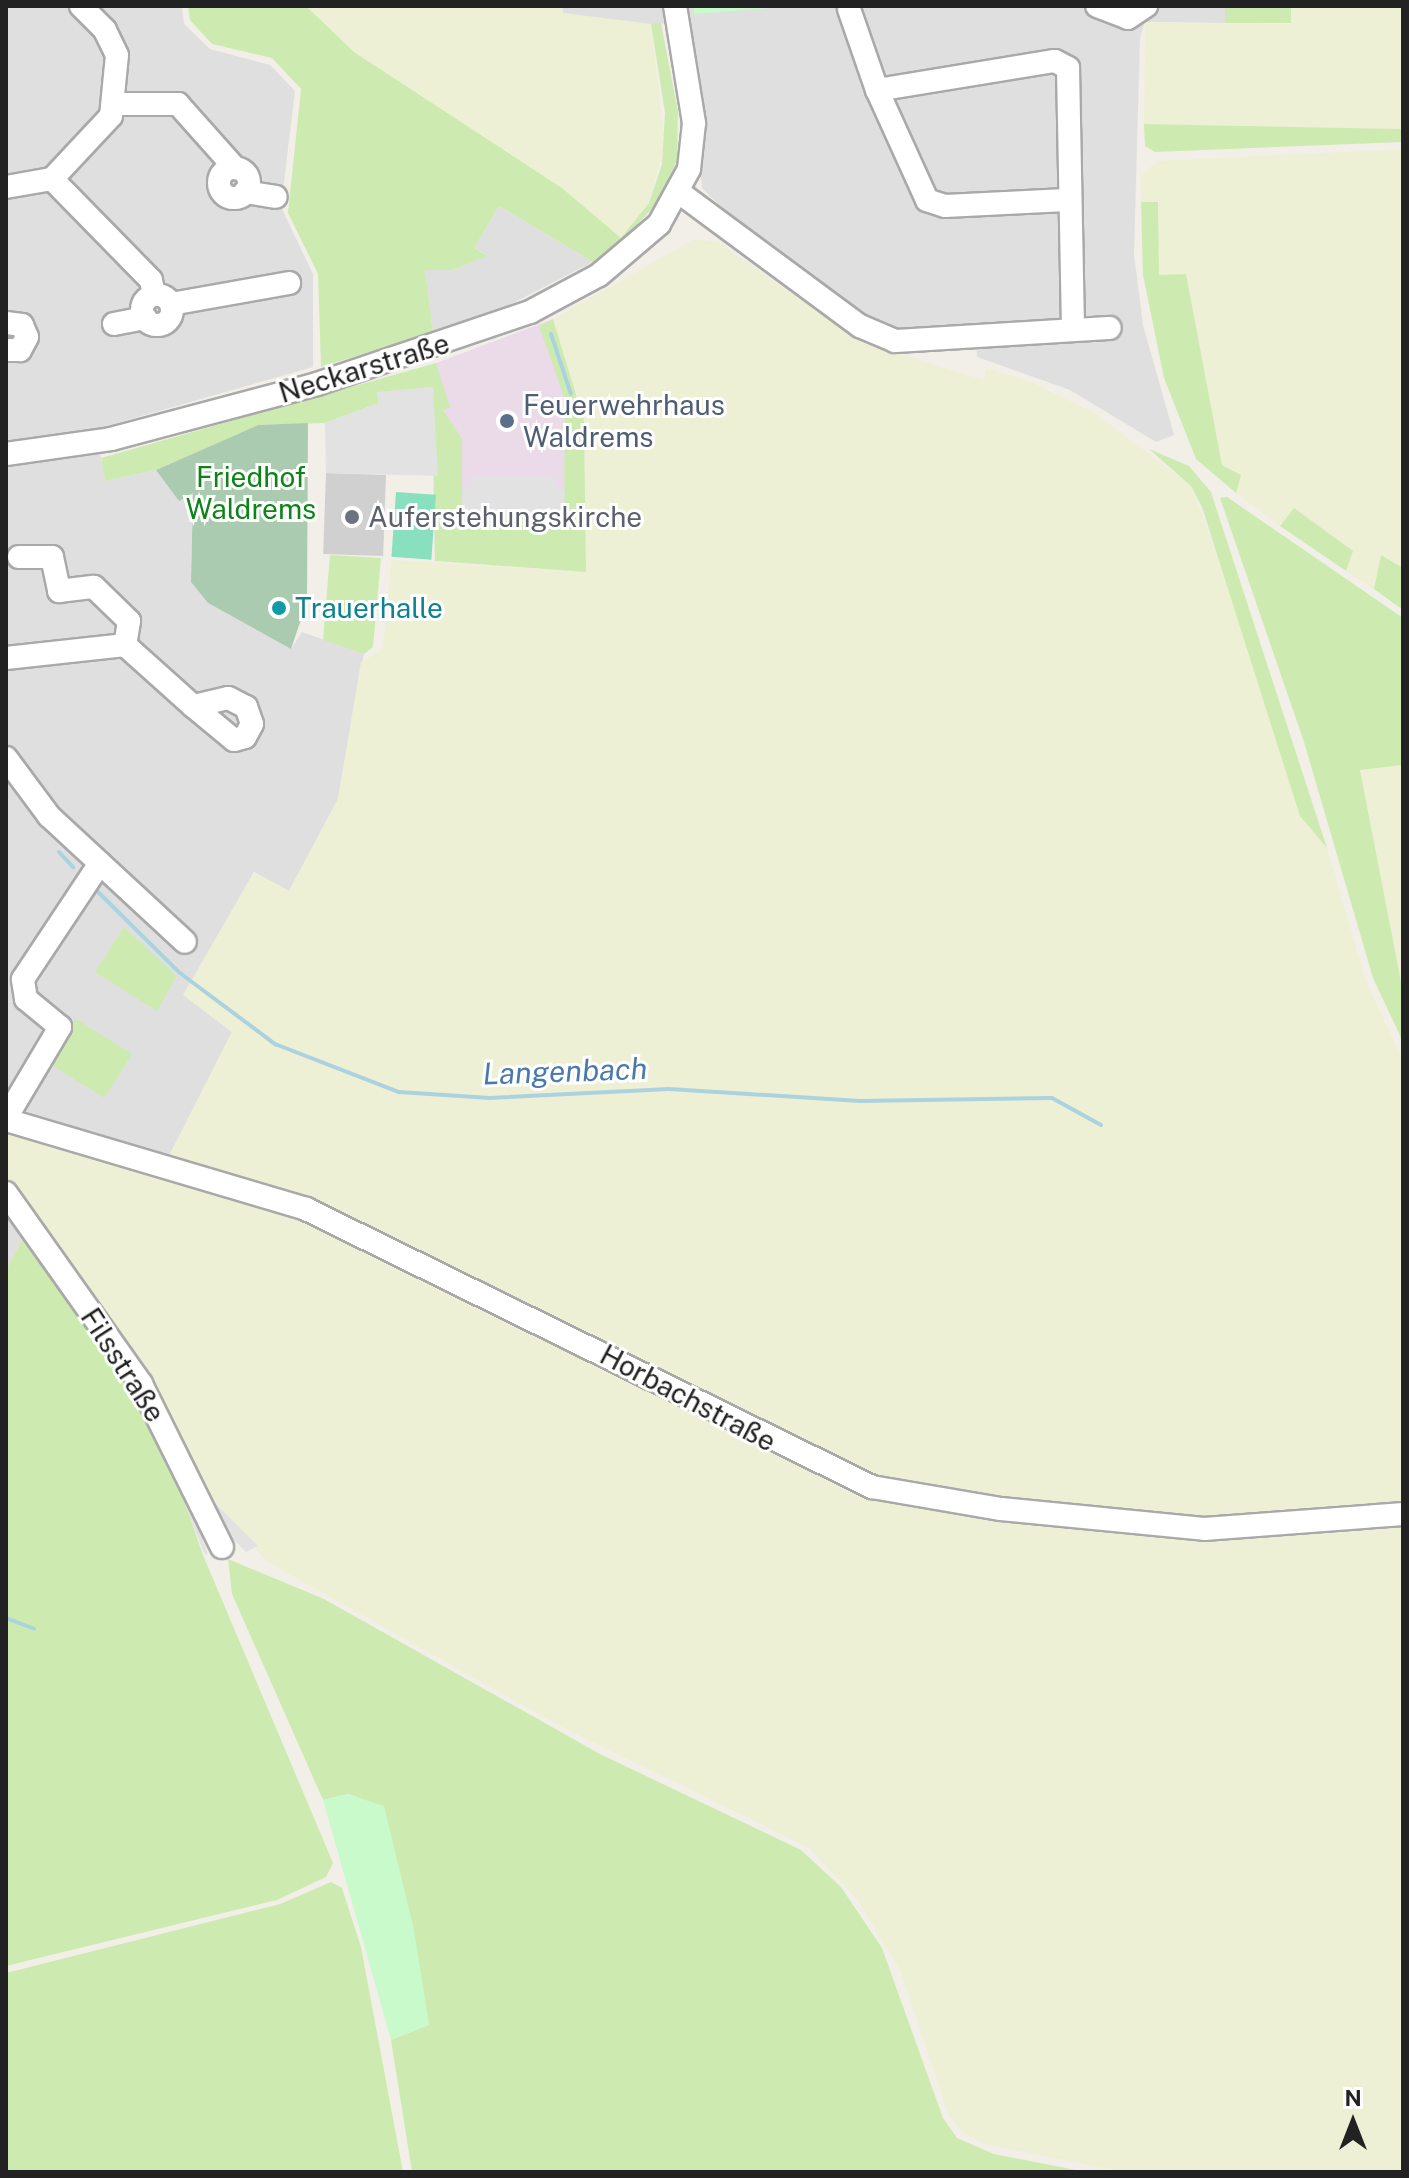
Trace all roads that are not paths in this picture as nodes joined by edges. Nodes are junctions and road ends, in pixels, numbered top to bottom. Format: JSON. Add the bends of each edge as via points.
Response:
{"nodes":[{"id":1,"x":81,"y":6,"type":"edge"},
{"id":2,"x":675,"y":6,"type":"edge"},
{"id":3,"x":1097,"y":6,"type":"edge"},
{"id":4,"x":849,"y":9,"type":"dead end"},
{"id":5,"x":1137,"y":12,"type":"edge"},
{"id":6,"x":877,"y":90,"type":"junction"},
{"id":7,"x":116,"y":104,"type":"junction"},
{"id":8,"x":52,"y":179,"type":"junction"},
{"id":9,"x":6,"y":187,"type":"edge"},
{"id":10,"x":680,"y":193,"type":"junction"},
{"id":11,"x":276,"y":197,"type":"dead end"},
{"id":12,"x":1066,"y":200,"type":"junction"},
{"id":13,"x":289,"y":283,"type":"dead end"},
{"id":14,"x":162,"y":300,"type":"junction"},
{"id":15,"x":7,"y":319,"type":"edge"},
{"id":16,"x":114,"y":324,"type":"dead end"},
{"id":17,"x":1073,"y":328,"type":"junction"},
{"id":18,"x":1110,"y":328,"type":"dead end"},
{"id":19,"x":6,"y":350,"type":"edge"},
{"id":20,"x":6,"y":454,"type":"edge"},
{"id":21,"x":19,"y":557,"type":"dead end"},
{"id":22,"x":125,"y":645,"type":"junction"},
{"id":23,"x":6,"y":658,"type":"edge"},
{"id":24,"x":193,"y":706,"type":"dead end"},
{"id":25,"x":6,"y":758,"type":"edge"},
{"id":26,"x":100,"y":863,"type":"junction"},
{"id":27,"x":185,"y":942,"type":"dead end"},
{"id":28,"x":6,"y":1119,"type":"edge"},
{"id":29,"x":6,"y":1193,"type":"edge"},
{"id":30,"x":1403,"y":1514,"type":"edge"},
{"id":31,"x":222,"y":1547,"type":"dead end"}],
"edges":[{"from":1,"to":7,"type":"street","via":[[112,41]]},
{"from":2,"to":10,"type":"street","via":[[694,123]]},
{"from":3,"to":5,"type":"street"},
{"from":4,"to":6,"type":"street"},
{"from":6,"to":12,"type":"street","via":[[935,205]]},
{"from":6,"to":12,"type":"street","via":[[1055,61],[1068,68]]},
{"from":7,"to":8,"type":"street","via":[[95,140]]},
{"from":7,"to":11,"type":"street","via":[[178,104],[248,179],[245,192]]},
{"from":8,"to":9,"type":"street"},
{"from":8,"to":14,"type":"street","via":[[151,280]]},
{"from":10,"to":17,"type":"street","via":[[887,339],[915,345]]},
{"from":10,"to":20,"type":"street","name":"Neckarstraße","via":[[638,246],[530,312],[242,405],[111,439]]},
{"from":12,"to":17,"type":"street"},
{"from":13,"to":14,"type":"street"},
{"from":14,"to":16,"type":"street","via":[[143,304],[145,318]]},
{"from":15,"to":19,"type":"street","via":[[32,337],[20,350]]},
{"from":17,"to":18,"type":"street"},
{"from":21,"to":22,"type":"street","via":[[52,557],[59,591],[94,587],[129,621]]},
{"from":22,"to":23,"type":"street"},
{"from":22,"to":24,"type":"street"},
{"from":25,"to":26,"type":"street","via":[[22,788]]},
{"from":26,"to":27,"type":"street"},
{"from":26,"to":28,"type":"street","via":[[23,979],[26,999],[60,1027]]},
{"from":28,"to":30,"type":"street","name":"Horbachstraße","via":[[306,1209],[872,1487],[985,1507],[1204,1529]]},
{"from":29,"to":31,"type":"street","name":"Filsstraße","via":[[141,1384]]}]}
